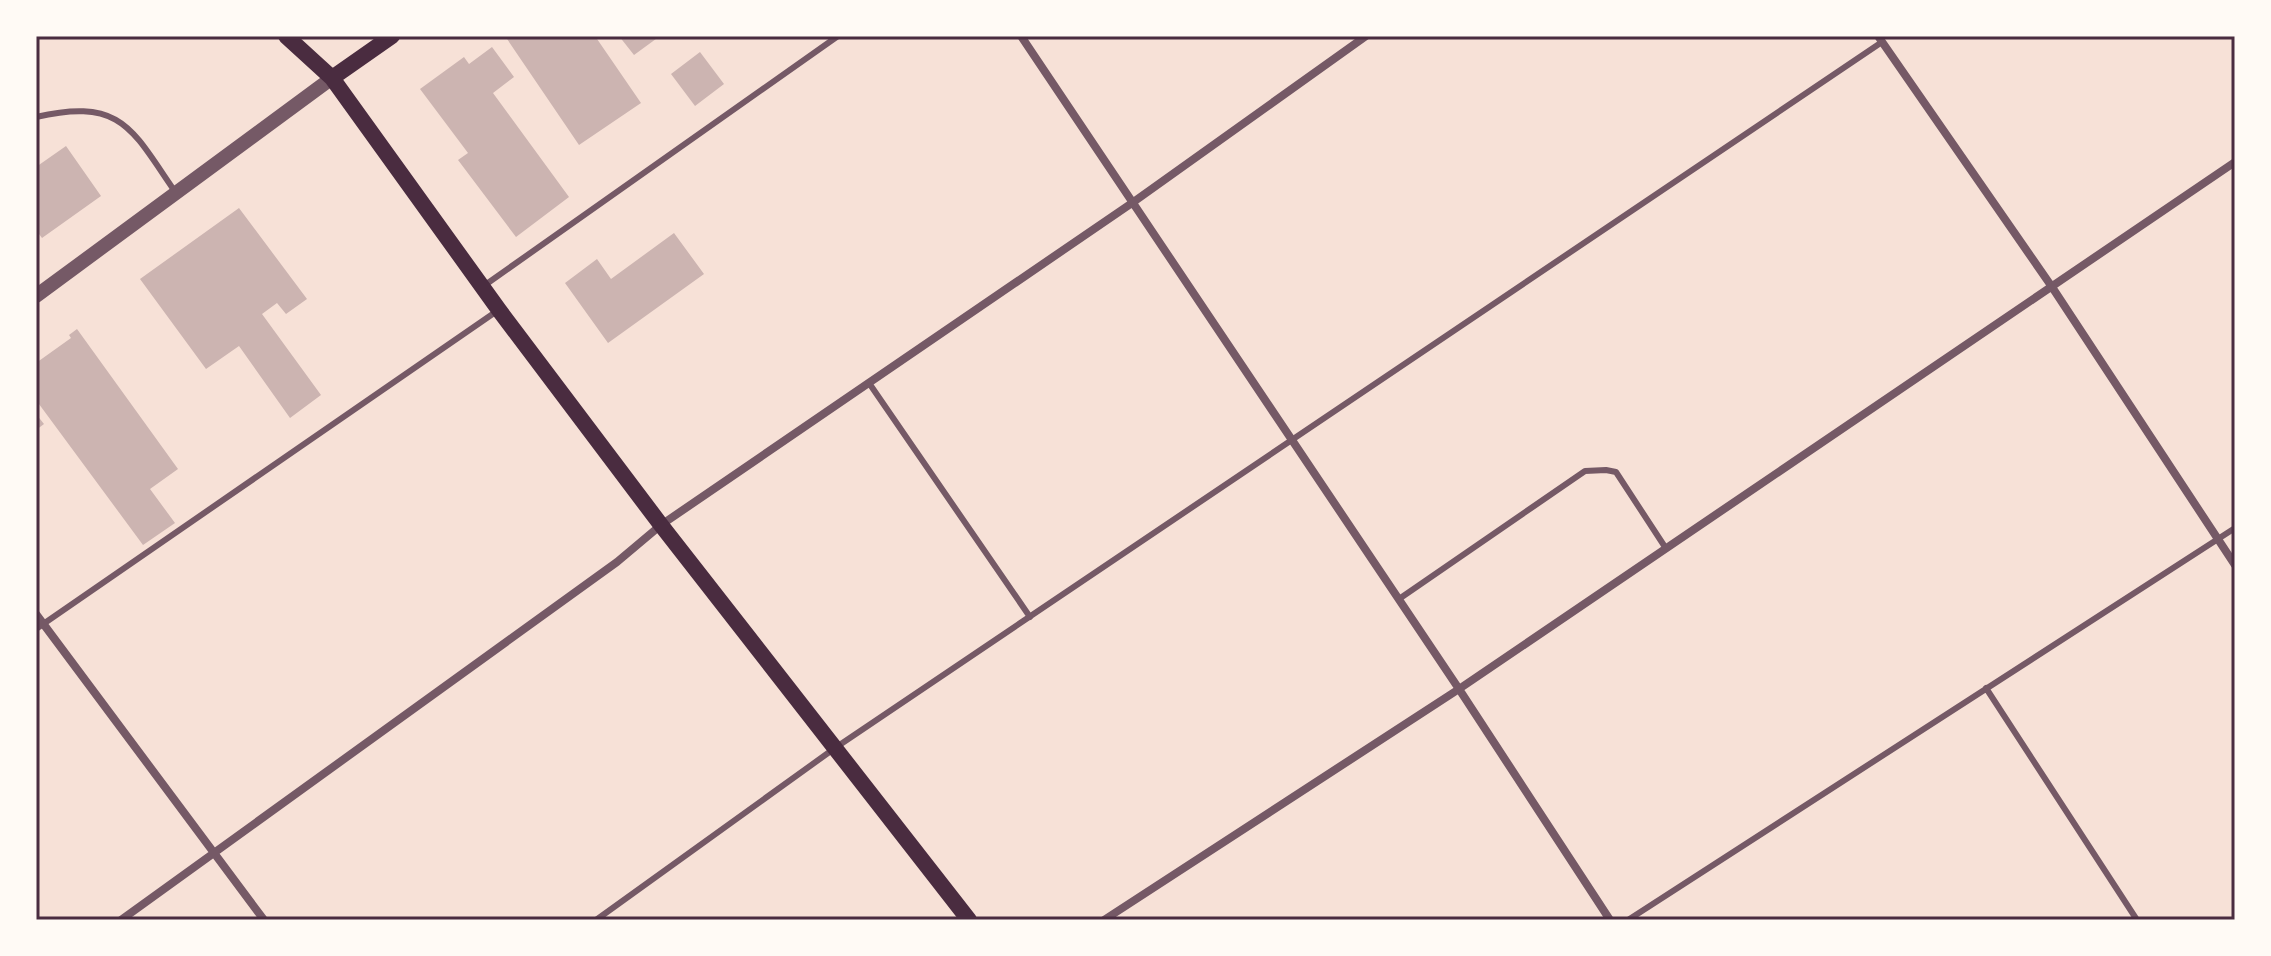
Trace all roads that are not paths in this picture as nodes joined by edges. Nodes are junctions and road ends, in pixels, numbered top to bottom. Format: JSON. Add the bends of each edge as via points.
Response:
{"nodes":[{"id":1,"x":286,"y":36,"type":"edge"},
{"id":2,"x":392,"y":36,"type":"edge"},
{"id":3,"x":838,"y":36,"type":"edge"},
{"id":4,"x":1021,"y":36,"type":"edge"},
{"id":5,"x":1366,"y":36,"type":"edge"},
{"id":6,"x":1880,"y":39,"type":"edge"},
{"id":7,"x":332,"y":78,"type":"junction"},
{"id":8,"x":36,"y":117,"type":"edge"},
{"id":9,"x":2235,"y":162,"type":"edge"},
{"id":10,"x":176,"y":193,"type":"junction"},
{"id":11,"x":1132,"y":203,"type":"junction"},
{"id":12,"x":482,"y":287,"type":"junction"},
{"id":13,"x":2052,"y":287,"type":"junction"},
{"id":14,"x":36,"y":296,"type":"edge"},
{"id":15,"x":499,"y":310,"type":"junction"},
{"id":16,"x":869,"y":383,"type":"junction"},
{"id":17,"x":1292,"y":440,"type":"junction"},
{"id":18,"x":661,"y":525,"type":"junction"},
{"id":19,"x":2235,"y":528,"type":"edge"},
{"id":20,"x":2219,"y":538,"type":"junction"},
{"id":21,"x":1665,"y":547,"type":"junction"},
{"id":22,"x":2235,"y":565,"type":"edge"},
{"id":23,"x":1399,"y":599,"type":"junction"},
{"id":24,"x":36,"y":614,"type":"edge"},
{"id":25,"x":1030,"y":617,"type":"junction"},
{"id":26,"x":40,"y":627,"type":"edge"},
{"id":27,"x":1986,"y":688,"type":"junction"},
{"id":28,"x":1459,"y":689,"type":"junction"},
{"id":29,"x":835,"y":748,"type":"junction"},
{"id":30,"x":214,"y":854,"type":"junction"},
{"id":31,"x":121,"y":920,"type":"edge"},
{"id":32,"x":264,"y":920,"type":"edge"},
{"id":33,"x":596,"y":920,"type":"edge"},
{"id":34,"x":969,"y":920,"type":"edge"},
{"id":35,"x":1104,"y":920,"type":"edge"},
{"id":36,"x":1610,"y":920,"type":"edge"},
{"id":37,"x":1628,"y":920,"type":"edge"},
{"id":38,"x":2137,"y":920,"type":"edge"}],
"edges":[{"from":1,"to":7,"type":"main road"},
{"from":2,"to":7,"type":"main road"},
{"from":3,"to":12,"type":"lane"},
{"from":4,"to":11,"type":"street"},
{"from":5,"to":11,"type":"street"},
{"from":6,"to":13,"type":"street"},
{"from":6,"to":17,"type":"lane"},
{"from":7,"to":10,"type":"street"},
{"from":7,"to":12,"type":"main road"},
{"from":8,"to":10,"type":"lane","via":[[75,111],[111,116],[131,128]]},
{"from":9,"to":13,"type":"street"},
{"from":10,"to":14,"type":"street"},
{"from":11,"to":16,"type":"street"},
{"from":11,"to":17,"type":"street"},
{"from":12,"to":15,"type":"main road"},
{"from":13,"to":20,"type":"street"},
{"from":13,"to":21,"type":"street"},
{"from":15,"to":18,"type":"main road"},
{"from":15,"to":26,"type":"lane"},
{"from":16,"to":18,"type":"street"},
{"from":16,"to":25,"type":"lane"},
{"from":17,"to":23,"type":"street"},
{"from":17,"to":25,"type":"lane"},
{"from":18,"to":29,"type":"main road"},
{"from":18,"to":30,"type":"street"},
{"from":19,"to":20,"type":"lane"},
{"from":20,"to":22,"type":"street"},
{"from":20,"to":27,"type":"lane"},
{"from":21,"to":23,"type":"lane","via":[[1616,472],[1585,471]]},
{"from":21,"to":28,"type":"street"},
{"from":23,"to":28,"type":"street"},
{"from":24,"to":26,"type":"street"},
{"from":25,"to":29,"type":"lane"},
{"from":26,"to":30,"type":"street"},
{"from":27,"to":37,"type":"lane"},
{"from":27,"to":38,"type":"lane"},
{"from":28,"to":35,"type":"street"},
{"from":28,"to":36,"type":"street"},
{"from":29,"to":33,"type":"lane"},
{"from":29,"to":34,"type":"main road"},
{"from":30,"to":31,"type":"street"},
{"from":30,"to":32,"type":"street"}]}
